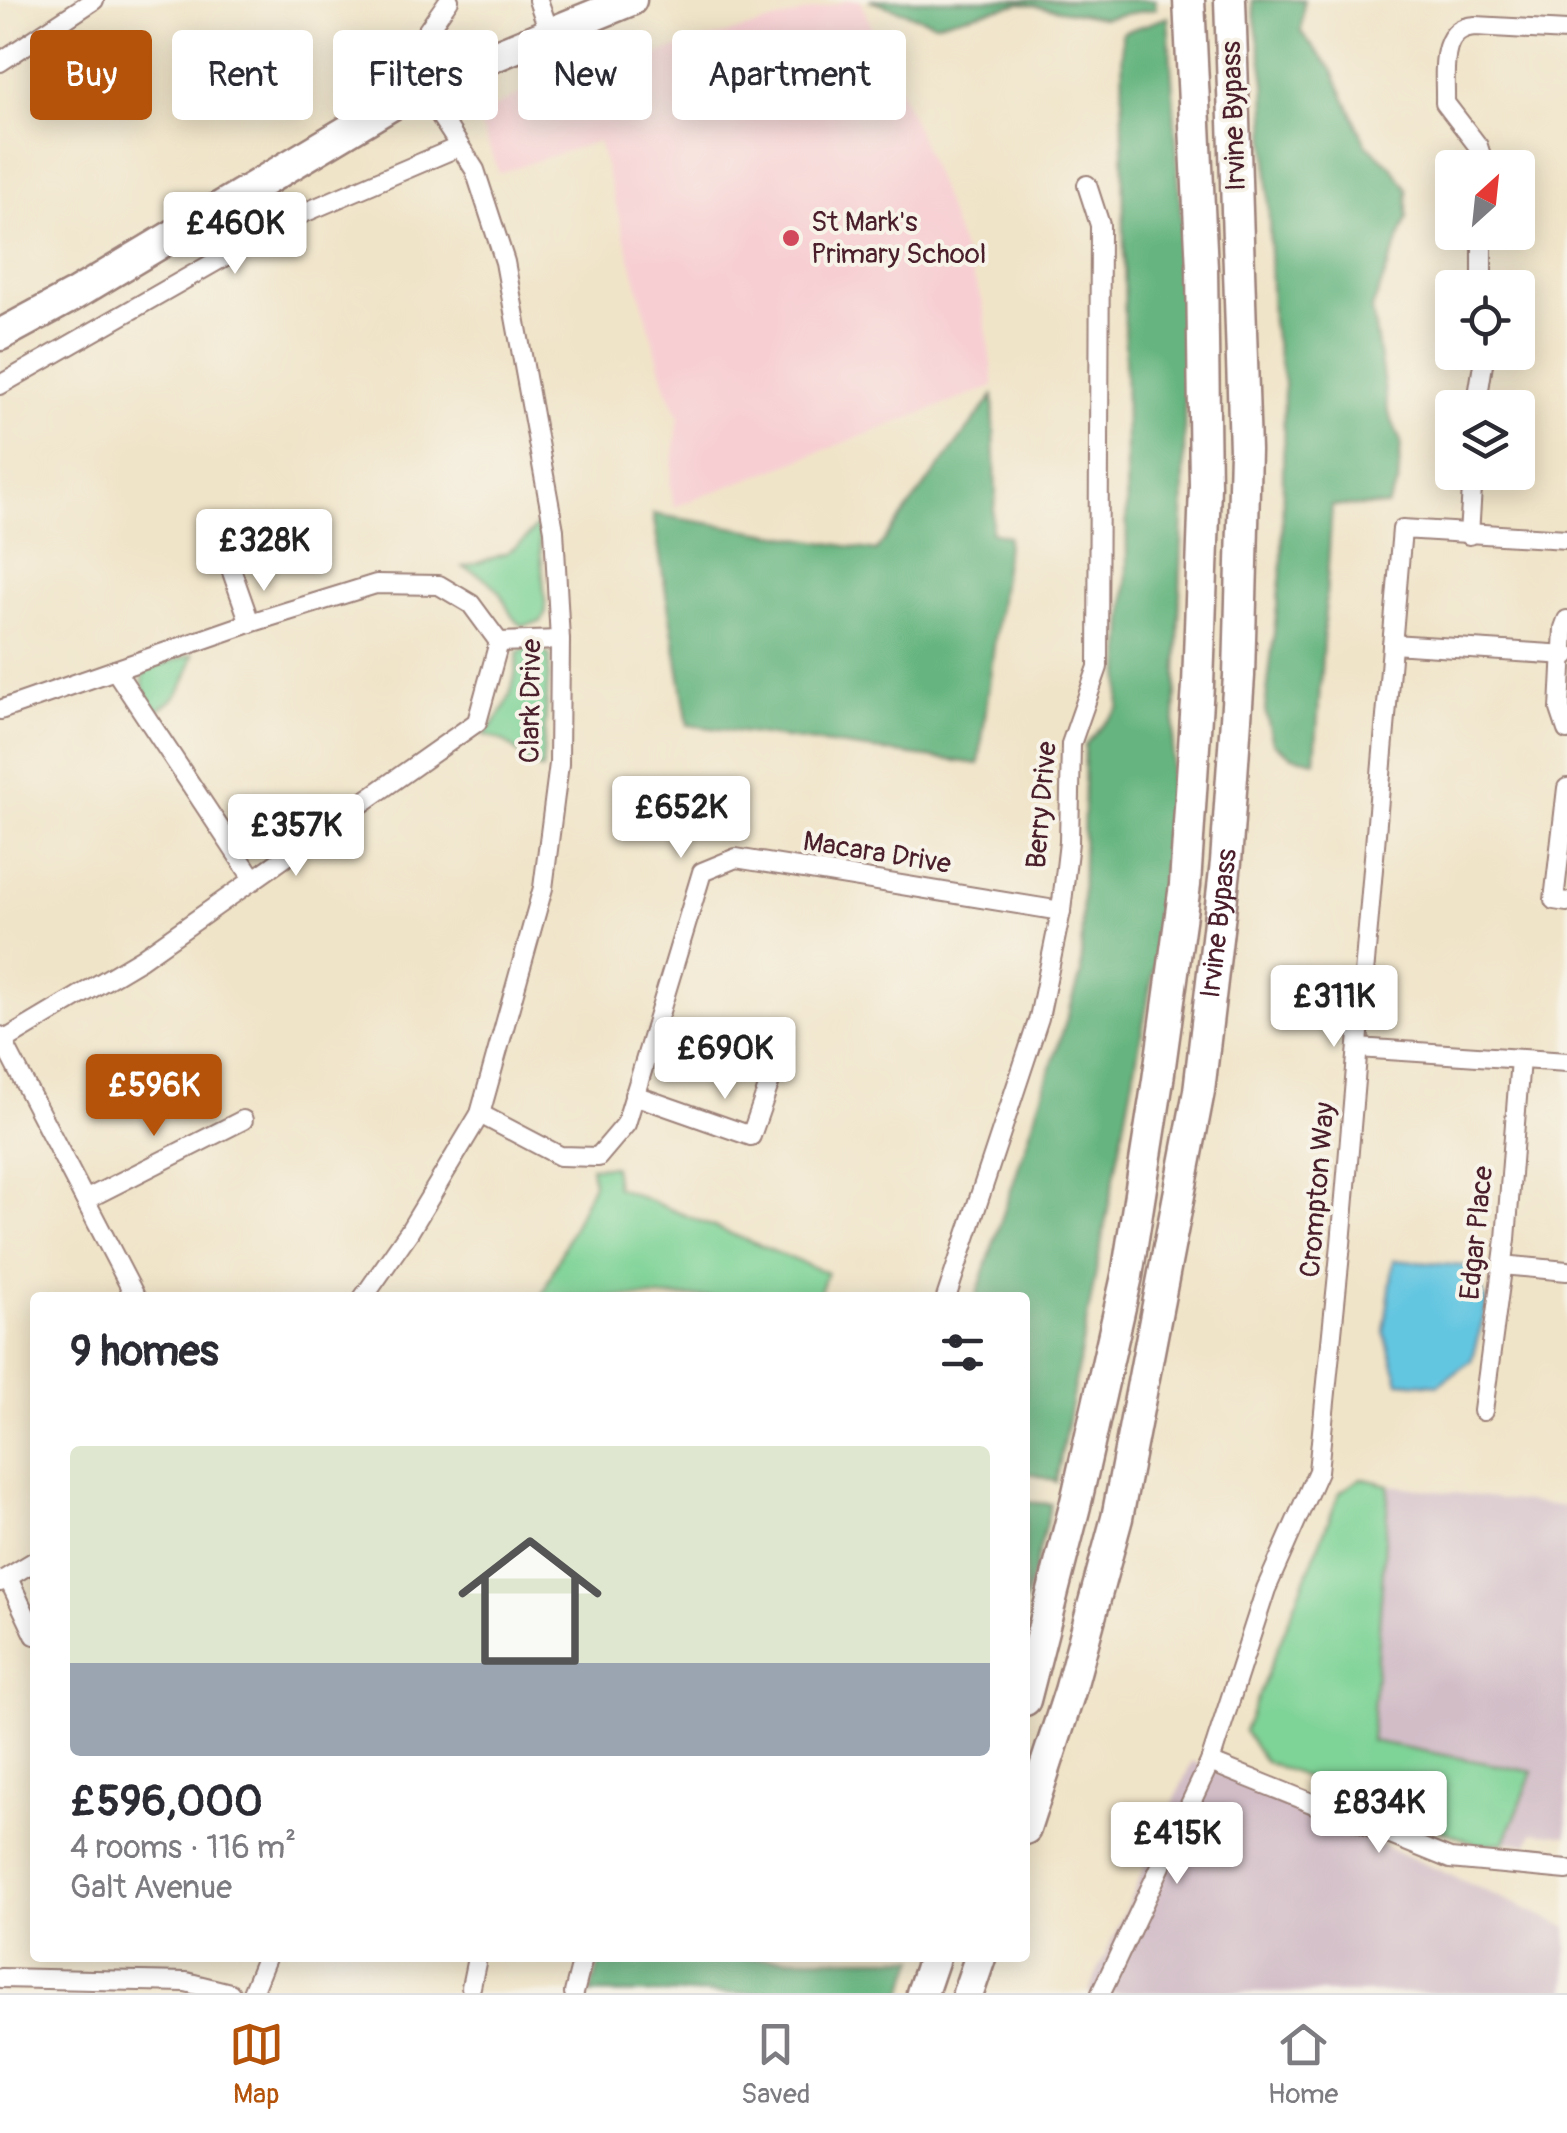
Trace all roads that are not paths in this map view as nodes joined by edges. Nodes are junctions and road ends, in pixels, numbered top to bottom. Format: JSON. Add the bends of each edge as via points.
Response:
{"nodes":[{"id":1,"x":94,"y":0,"type":"edge"},
{"id":2,"x":449,"y":0,"type":"edge"},
{"id":3,"x":538,"y":0,"type":"edge"},
{"id":4,"x":631,"y":0,"type":"edge"},
{"id":5,"x":1189,"y":0,"type":"edge"},
{"id":6,"x":1230,"y":0,"type":"edge"},
{"id":7,"x":429,"y":30,"type":"edge"},
{"id":8,"x":549,"y":30,"type":"edge"},
{"id":9,"x":560,"y":30,"type":"edge"},
{"id":10,"x":1567,"y":31,"type":"edge"},
{"id":11,"x":0,"y":62,"type":"edge"},
{"id":12,"x":366,"y":120,"type":"edge"},
{"id":13,"x":444,"y":120,"type":"edge"},
{"id":14,"x":458,"y":147,"type":"junction"},
{"id":15,"x":1479,"y":150,"type":"edge"},
{"id":16,"x":1087,"y":185,"type":"dead end"},
{"id":17,"x":0,"y":335,"type":"edge"},
{"id":18,"x":0,"y":384,"type":"edge"},
{"id":19,"x":1472,"y":490,"type":"edge"},
{"id":20,"x":218,"y":532,"type":"dead end"},
{"id":21,"x":1469,"y":536,"type":"junction"},
{"id":22,"x":1567,"y":539,"type":"edge"},
{"id":23,"x":1567,"y":620,"type":"edge"},
{"id":24,"x":250,"y":623,"type":"junction"},
{"id":25,"x":560,"y":640,"type":"junction"},
{"id":26,"x":499,"y":642,"type":"junction"},
{"id":27,"x":1392,"y":644,"type":"junction"},
{"id":28,"x":1565,"y":655,"type":"edge"},
{"id":29,"x":115,"y":670,"type":"junction"},
{"id":30,"x":0,"y":710,"type":"edge"},
{"id":31,"x":1567,"y":730,"type":"edge"},
{"id":32,"x":1567,"y":788,"type":"edge"},
{"id":33,"x":254,"y":880,"type":"junction"},
{"id":34,"x":1560,"y":901,"type":"edge"},
{"id":35,"x":1060,"y":911,"type":"junction"},
{"id":36,"x":1,"y":1039,"type":"edge"},
{"id":37,"x":784,"y":1041,"type":"dead end"},
{"id":38,"x":1358,"y":1048,"type":"junction"},
{"id":39,"x":1520,"y":1060,"type":"junction"},
{"id":40,"x":1567,"y":1062,"type":"edge"},
{"id":41,"x":634,"y":1095,"type":"junction"},
{"id":42,"x":480,"y":1114,"type":"junction"},
{"id":43,"x":243,"y":1120,"type":"dead end"},
{"id":44,"x":87,"y":1200,"type":"junction"},
{"id":45,"x":1502,"y":1265,"type":"junction"},
{"id":46,"x":1567,"y":1271,"type":"edge"},
{"id":47,"x":133,"y":1292,"type":"edge"},
{"id":48,"x":367,"y":1292,"type":"edge"},
{"id":49,"x":948,"y":1292,"type":"edge"},
{"id":50,"x":1483,"y":1411,"type":"dead end"},
{"id":51,"x":30,"y":1564,"type":"edge"},
{"id":52,"x":4,"y":1580,"type":"edge"},
{"id":53,"x":30,"y":1627,"type":"edge"},
{"id":54,"x":1030,"y":1681,"type":"edge"},
{"id":55,"x":1210,"y":1762,"type":"junction"},
{"id":56,"x":1030,"y":1814,"type":"edge"},
{"id":57,"x":1567,"y":1870,"type":"edge"},
{"id":58,"x":264,"y":1962,"type":"edge"},
{"id":59,"x":475,"y":1962,"type":"edge"},
{"id":60,"x":582,"y":1962,"type":"edge"},
{"id":61,"x":933,"y":1962,"type":"edge"},
{"id":62,"x":979,"y":1962,"type":"edge"},
{"id":63,"x":0,"y":1978,"type":"edge"},
{"id":64,"x":104,"y":1987,"type":"edge"},
{"id":65,"x":471,"y":1987,"type":"dead end"},
{"id":66,"x":230,"y":1993,"type":"edge"},
{"id":67,"x":252,"y":1993,"type":"edge"},
{"id":68,"x":574,"y":1993,"type":"edge"},
{"id":69,"x":922,"y":1993,"type":"edge"},
{"id":70,"x":968,"y":1993,"type":"edge"},
{"id":71,"x":1101,"y":1993,"type":"edge"}],
"edges":[{"from":1,"to":11,"type":"street"},
{"from":2,"to":7,"type":"street"},
{"from":3,"to":8,"type":"street"},
{"from":4,"to":9,"type":"main road"},
{"from":5,"to":54,"type":"main road","name":"Irvine Bypass","via":[[1206,486],[1185,885],[1127,1276]]},
{"from":6,"to":56,"type":"main road","name":"Irvine Bypass","via":[[1245,450],[1226,862],[1198,1090],[1117,1518]]},
{"from":10,"to":15,"type":"street","via":[[1463,27],[1452,34],[1445,104]]},
{"from":12,"to":17,"type":"main road"},
{"from":13,"to":14,"type":"street","name":"Clark Drive"},
{"from":14,"to":18,"type":"street","via":[[292,218]]},
{"from":14,"to":25,"type":"street","name":"Clark Drive","via":[[474,170],[505,262],[554,530]]},
{"from":16,"to":35,"type":"street","name":"Berry Drive","via":[[1100,225],[1098,667],[1071,744]]},
{"from":19,"to":21,"type":"street"},
{"from":20,"to":24,"type":"street"},
{"from":21,"to":22,"type":"street","name":"Crompton Way"},
{"from":21,"to":27,"type":"street","name":"Crompton Way","via":[[1402,529]]},
{"from":23,"to":28,"type":"street"},
{"from":24,"to":26,"type":"street","via":[[376,584],[439,586],[471,604]]},
{"from":24,"to":29,"type":"street"},
{"from":25,"to":26,"type":"street"},
{"from":25,"to":42,"type":"street","name":"Clark Drive","via":[[559,764],[543,888]]},
{"from":26,"to":33,"type":"street","via":[[477,722]]},
{"from":27,"to":28,"type":"street"},
{"from":27,"to":38,"type":"street","name":"Crompton Way"},
{"from":28,"to":31,"type":"street","via":[[1560,709]]},
{"from":29,"to":30,"type":"street"},
{"from":29,"to":33,"type":"street"},
{"from":32,"to":34,"type":"street"},
{"from":33,"to":36,"type":"street","via":[[141,959]]},
{"from":35,"to":41,"type":"street","name":"Macara Drive","via":[[736,858],[702,872]]},
{"from":35,"to":49,"type":"street","name":"Berry Drive","via":[[1039,1018]]},
{"from":36,"to":44,"type":"street"},
{"from":37,"to":41,"type":"street","via":[[752,1136]]},
{"from":38,"to":39,"type":"street"},
{"from":38,"to":55,"type":"street","name":"Crompton Way","via":[[1318,1470],[1266,1589]]},
{"from":39,"to":40,"type":"street"},
{"from":39,"to":45,"type":"street","name":"Edgar Place"},
{"from":41,"to":42,"type":"street","name":"Macara Drive","via":[[626,1124],[598,1157],[560,1156]]},
{"from":42,"to":48,"type":"street","name":"Clark Drive"},
{"from":43,"to":44,"type":"street"},
{"from":44,"to":47,"type":"street"},
{"from":45,"to":46,"type":"street"},
{"from":45,"to":50,"type":"street","name":"Edgar Place"},
{"from":51,"to":52,"type":"street"},
{"from":52,"to":53,"type":"street"},
{"from":55,"to":57,"type":"street","via":[[1450,1859]]},
{"from":55,"to":71,"type":"street","name":"Crompton Way"},
{"from":58,"to":67,"type":"street"},
{"from":59,"to":65,"type":"street"},
{"from":60,"to":68,"type":"street"},
{"from":61,"to":69,"type":"main road"},
{"from":62,"to":70,"type":"main road"},
{"from":63,"to":64,"type":"street"},
{"from":64,"to":66,"type":"street","via":[[186,1982]]}]}
